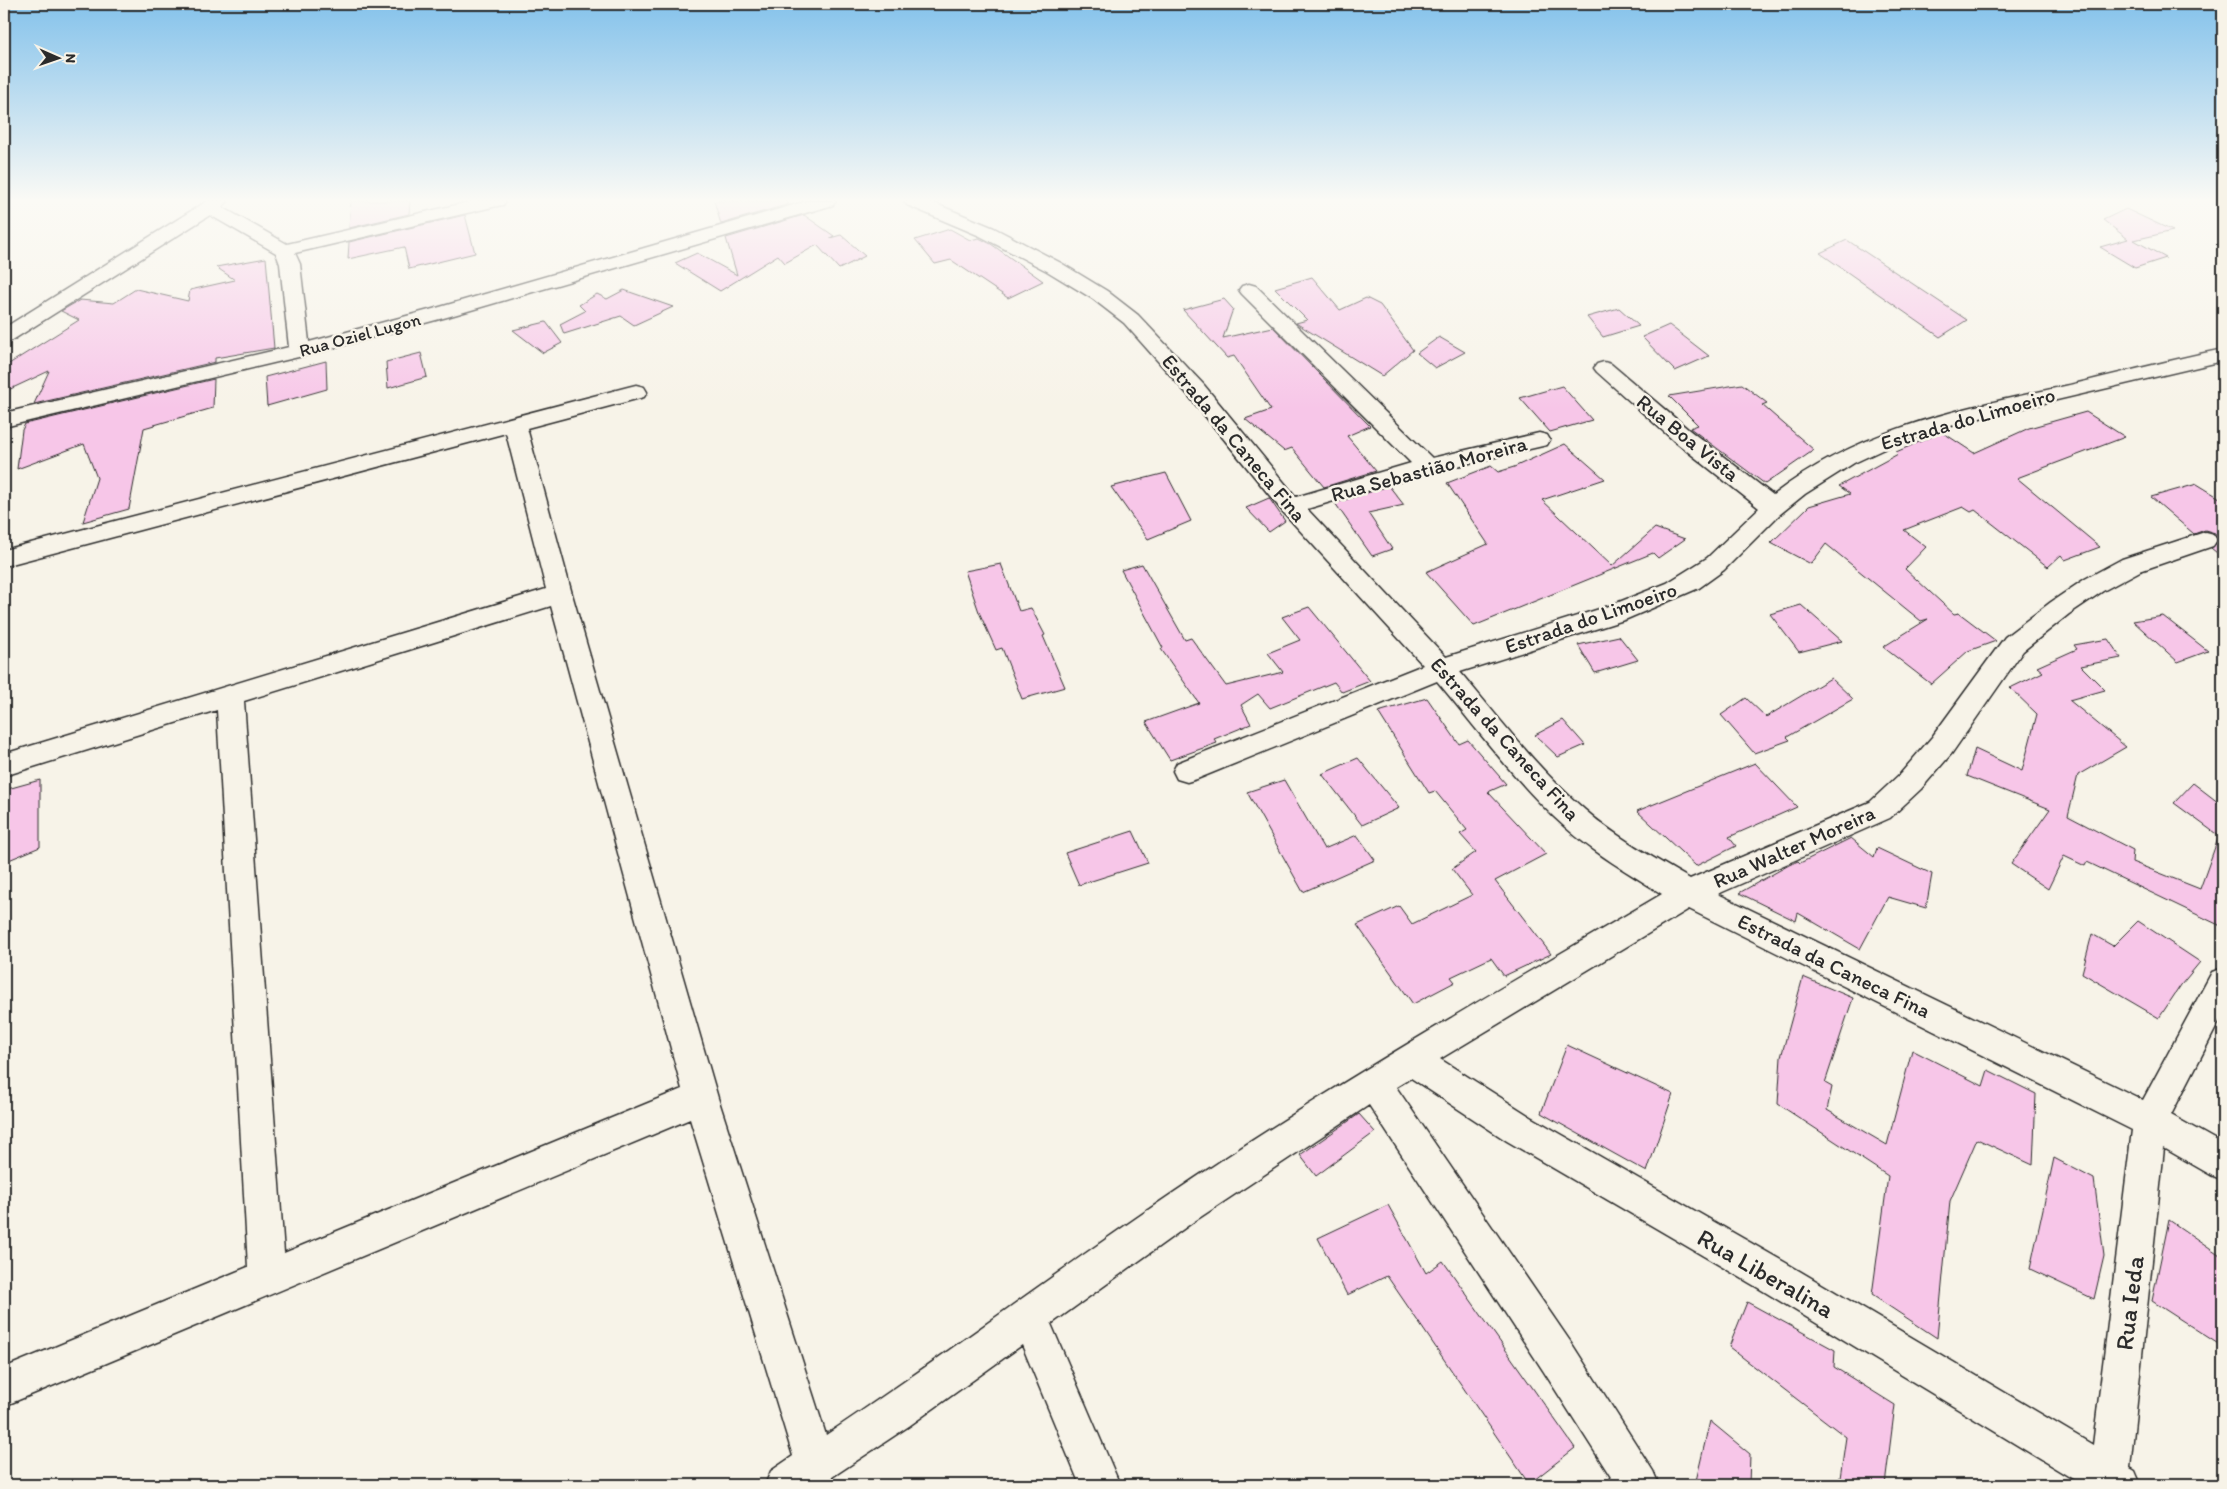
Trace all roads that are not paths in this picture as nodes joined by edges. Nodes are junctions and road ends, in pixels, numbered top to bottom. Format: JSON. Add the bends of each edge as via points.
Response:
{"nodes":[{"id":1,"x":110,"y":270,"type":"edge"},
{"id":2,"x":291,"y":270,"type":"edge"},
{"id":3,"x":588,"y":270,"type":"edge"},
{"id":4,"x":1060,"y":270,"type":"edge"},
{"id":5,"x":1249,"y":290,"type":"dead end"},
{"id":6,"x":4,"y":337,"type":"edge"},
{"id":7,"x":300,"y":351,"type":"junction"},
{"id":8,"x":2223,"y":355,"type":"edge"},
{"id":9,"x":1604,"y":368,"type":"dead end"},
{"id":10,"x":636,"y":392,"type":"dead end"},
{"id":11,"x":4,"y":420,"type":"edge"},
{"id":12,"x":515,"y":424,"type":"junction"},
{"id":13,"x":1539,"y":440,"type":"dead end"},
{"id":14,"x":1427,"y":466,"type":"junction"},
{"id":15,"x":1291,"y":506,"type":"junction"},
{"id":16,"x":1773,"y":507,"type":"junction"},
{"id":17,"x":2206,"y":540,"type":"dead end"},
{"id":18,"x":4,"y":558,"type":"edge"},
{"id":19,"x":560,"y":594,"type":"junction"},
{"id":20,"x":1441,"y":668,"type":"junction"},
{"id":21,"x":230,"y":696,"type":"junction"},
{"id":22,"x":4,"y":765,"type":"edge"},
{"id":23,"x":1187,"y":771,"type":"dead end"},
{"id":24,"x":1688,"y":894,"type":"junction"},
{"id":25,"x":2223,"y":982,"type":"edge"},
{"id":26,"x":1411,"y":1059,"type":"junction"},
{"id":27,"x":1374,"y":1083,"type":"junction"},
{"id":28,"x":701,"y":1098,"type":"junction"},
{"id":29,"x":2150,"y":1121,"type":"junction"},
{"id":30,"x":2223,"y":1163,"type":"edge"},
{"id":31,"x":267,"y":1278,"type":"junction"},
{"id":32,"x":1029,"y":1317,"type":"junction"},
{"id":33,"x":4,"y":1388,"type":"edge"},
{"id":34,"x":815,"y":1464,"type":"junction"},
{"id":35,"x":2113,"y":1482,"type":"edge"},
{"id":36,"x":785,"y":1485,"type":"edge"},
{"id":37,"x":1100,"y":1485,"type":"edge"},
{"id":38,"x":1639,"y":1485,"type":"edge"}],
"edges":[{"from":1,"to":6,"type":"street"},
{"from":2,"to":7,"type":"street"},
{"from":3,"to":7,"type":"street","name":"Rua Oziel Lugon"},
{"from":4,"to":15,"type":"street","name":"Estrada da Caneca Fina","via":[[1118,307],[1131,319],[1196,390]]},
{"from":5,"to":14,"type":"street"},
{"from":7,"to":11,"type":"street","name":"Rua Oziel Lugon"},
{"from":8,"to":16,"type":"street","name":"Estrada do Limoeiro","via":[[1984,410],[1911,432],[1848,457]]},
{"from":9,"to":16,"type":"street","name":"Rua Boa Vista","via":[[1681,435]]},
{"from":10,"to":12,"type":"street"},
{"from":12,"to":18,"type":"street"},
{"from":12,"to":19,"type":"street"},
{"from":13,"to":14,"type":"street","name":"Rua Sebastião Moreira"},
{"from":14,"to":15,"type":"street","name":"Rua Sebastião Moreira"},
{"from":15,"to":20,"type":"street","name":"Estrada da Caneca Fina"},
{"from":16,"to":20,"type":"street","name":"Estrada do Limoeiro","via":[[1706,572],[1682,586],[1609,615]]},
{"from":17,"to":24,"type":"street","name":"Rua Walter Moreira","via":[[2131,565],[2094,585],[2014,644],[1942,745],[1880,810]]},
{"from":19,"to":21,"type":"street"},
{"from":19,"to":28,"type":"street"},
{"from":20,"to":23,"type":"street","name":"Estrada do Limoeiro"},
{"from":20,"to":24,"type":"street","name":"Estrada da Caneca Fina","via":[[1536,780],[1576,819],[1615,849]]},
{"from":21,"to":22,"type":"street"},
{"from":21,"to":31,"type":"street"},
{"from":24,"to":26,"type":"street","name":"Rua Walter Moreira"},
{"from":24,"to":29,"type":"street","name":"Estrada da Caneca Fina"},
{"from":25,"to":29,"type":"street"},
{"from":26,"to":27,"type":"street","name":"Rua Walter Moreira"},
{"from":26,"to":35,"type":"street","name":"Rua Liberalina","via":[[1519,1129],[1781,1281]]},
{"from":27,"to":32,"type":"street","name":"Rua Walter Moreira","via":[[1180,1209]]},
{"from":27,"to":38,"type":"street"},
{"from":28,"to":31,"type":"street"},
{"from":28,"to":34,"type":"street"},
{"from":29,"to":30,"type":"street","name":"Estrada da Caneca Fina"},
{"from":29,"to":35,"type":"street","name":"Rua Ieda"},
{"from":31,"to":33,"type":"street"},
{"from":32,"to":34,"type":"street","name":"Rua Walter Moreira"},
{"from":32,"to":37,"type":"street"},
{"from":34,"to":36,"type":"street","name":"Rua Walter Moreira"}]}
